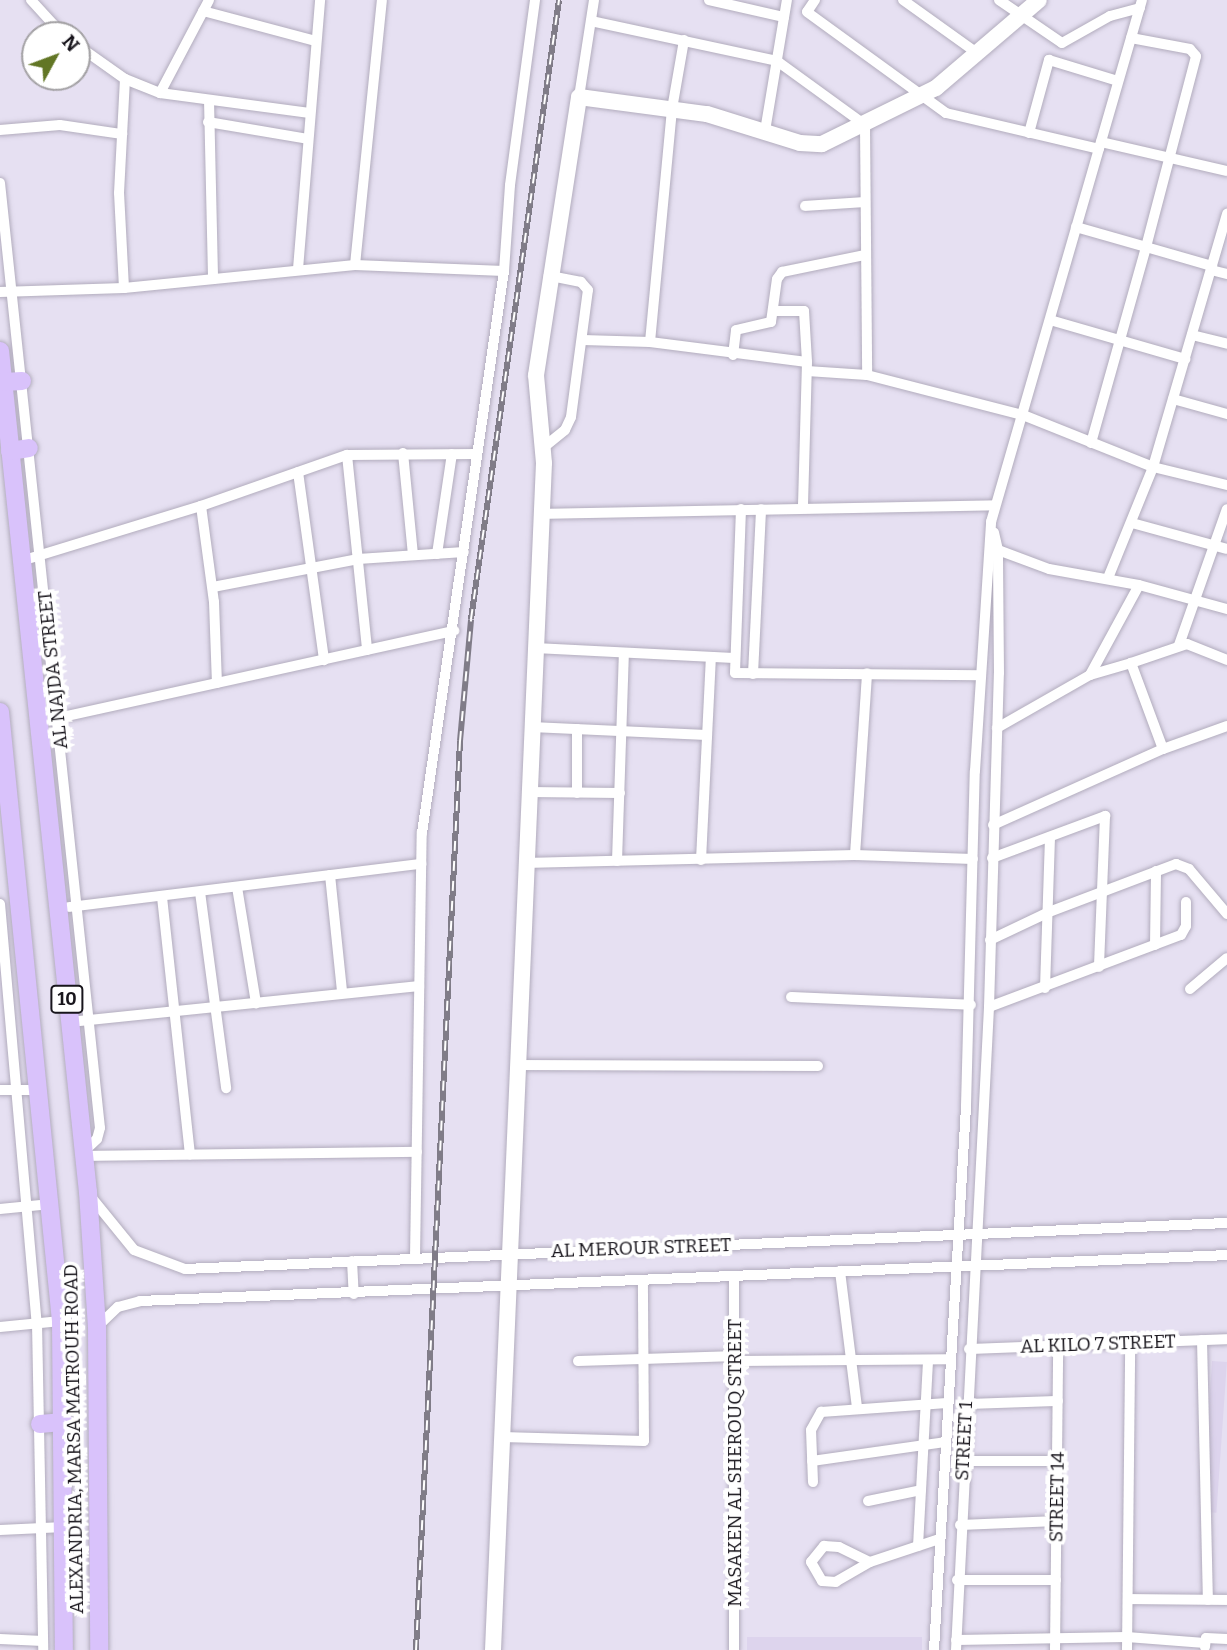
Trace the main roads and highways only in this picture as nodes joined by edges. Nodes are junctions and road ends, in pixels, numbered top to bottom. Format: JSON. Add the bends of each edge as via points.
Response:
{"nodes":[{"id":1,"x":0,"y":351,"type":"edge"},
{"id":2,"x":29,"y":448,"type":"road end"},
{"id":3,"x":10,"y":451,"type":"junction"},
{"id":4,"x":0,"y":712,"type":"edge"},
{"id":5,"x":4,"y":782,"type":"edge"},
{"id":6,"x":64,"y":1422,"type":"junction"},
{"id":7,"x":40,"y":1424,"type":"road end"},
{"id":8,"x":64,"y":1650,"type":"edge"},
{"id":9,"x":99,"y":1650,"type":"edge"}],
"edges":[{"from":1,"to":3,"type":"main road","name":"ALEXANDRIA, MARSA MATROUH ROAD","number":"10","via":[[13,382]]},
{"from":2,"to":3,"type":"main road"},
{"from":3,"to":9,"type":"main road","name":"ALEXANDRIA, MARSA MATROUH ROAD","number":"10","via":[[37,722],[67,908],[70,1023],[97,1327]]},
{"from":4,"to":5,"type":"main road","name":"ALEXANDRIA, MARSA MATROUH ROAD","number":"10"},
{"from":5,"to":6,"type":"main road","name":"ALEXANDRIA, MARSA MATROUH ROAD","number":"10","via":[[51,1204]]},
{"from":6,"to":7,"type":"main road"},
{"from":6,"to":8,"type":"main road","name":"ALEXANDRIA, MARSA MATROUH ROAD","number":"10"}]}
